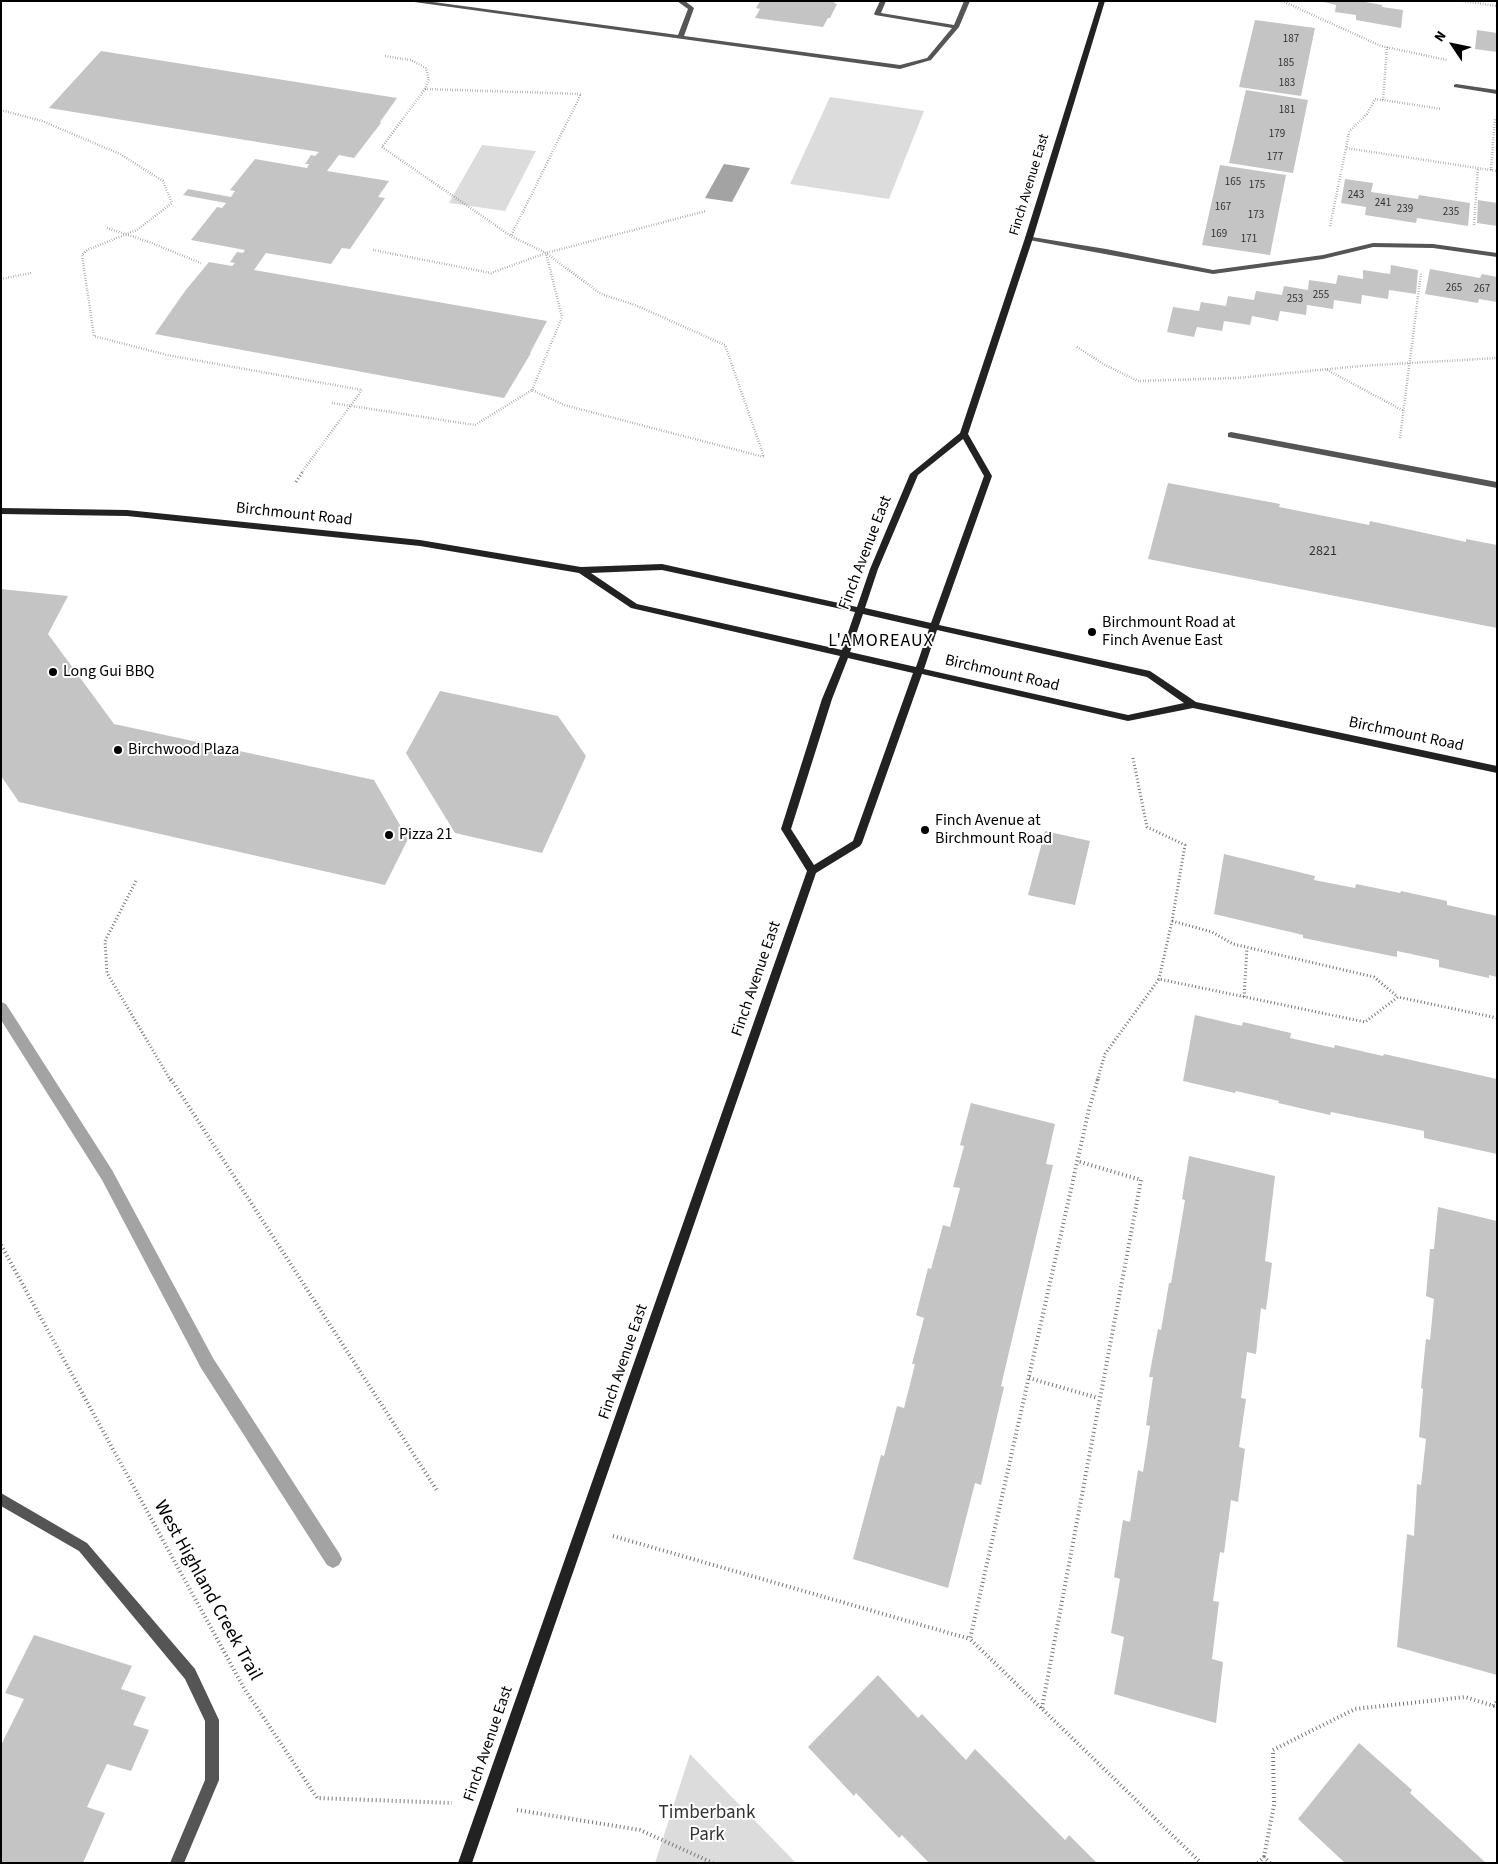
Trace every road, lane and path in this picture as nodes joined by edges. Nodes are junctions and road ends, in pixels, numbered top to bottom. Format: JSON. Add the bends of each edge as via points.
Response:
{"nodes":[{"id":1,"x":410,"y":1,"type":"edge"},
{"id":2,"x":680,"y":1,"type":"edge"},
{"id":3,"x":883,"y":1,"type":"edge"},
{"id":4,"x":967,"y":1,"type":"edge"},
{"id":5,"x":1102,"y":1,"type":"edge"},
{"id":6,"x":1282,"y":1,"type":"edge"},
{"id":7,"x":1463,"y":1,"type":"edge"},
{"id":8,"x":418,"y":2,"type":"edge"},
{"id":9,"x":1497,"y":6,"type":"edge"},
{"id":10,"x":956,"y":27,"type":"junction"},
{"id":11,"x":680,"y":38,"type":"junction"},
{"id":12,"x":1387,"y":47,"type":"junction"},
{"id":13,"x":384,"y":56,"type":"dead end"},
{"id":14,"x":1453,"y":61,"type":"dead end"},
{"id":15,"x":1456,"y":86,"type":"dead end"},
{"id":16,"x":425,"y":89,"type":"junction"},
{"id":17,"x":1497,"y":92,"type":"edge"},
{"id":18,"x":1383,"y":100,"type":"junction"},
{"id":19,"x":1,"y":110,"type":"edge"},
{"id":20,"x":1448,"y":110,"type":"dead end"},
{"id":21,"x":1497,"y":117,"type":"edge"},
{"id":22,"x":1346,"y":148,"type":"junction"},
{"id":23,"x":1478,"y":168,"type":"junction"},
{"id":24,"x":1491,"y":170,"type":"junction"},
{"id":25,"x":1497,"y":171,"type":"edge"},
{"id":26,"x":706,"y":211,"type":"dead end"},
{"id":27,"x":106,"y":228,"type":"dead end"},
{"id":28,"x":124,"y":235,"type":"junction"},
{"id":29,"x":511,"y":236,"type":"junction"},
{"id":30,"x":1029,"y":238,"type":"junction"},
{"id":31,"x":1426,"y":245,"type":"junction"},
{"id":32,"x":372,"y":250,"type":"dead end"},
{"id":33,"x":1472,"y":252,"type":"junction"},
{"id":34,"x":546,"y":253,"type":"junction"},
{"id":35,"x":1497,"y":255,"type":"edge"},
{"id":36,"x":1323,"y":257,"type":"junction"},
{"id":37,"x":201,"y":263,"type":"dead end"},
{"id":38,"x":32,"y":272,"type":"dead end"},
{"id":39,"x":1,"y":278,"type":"edge"},
{"id":40,"x":1077,"y":347,"type":"dead end"},
{"id":41,"x":1497,"y":358,"type":"edge"},
{"id":42,"x":1409,"y":364,"type":"junction"},
{"id":43,"x":1326,"y":369,"type":"junction"},
{"id":44,"x":532,"y":390,"type":"junction"},
{"id":45,"x":332,"y":403,"type":"dead end"},
{"id":46,"x":349,"y":406,"type":"junction"},
{"id":47,"x":1404,"y":411,"type":"junction"},
{"id":48,"x":964,"y":434,"type":"junction"},
{"id":49,"x":1231,"y":435,"type":"dead end"},
{"id":50,"x":1396,"y":466,"type":"junction"},
{"id":51,"x":296,"y":482,"type":"dead end"},
{"id":52,"x":1497,"y":485,"type":"edge"},
{"id":53,"x":1,"y":511,"type":"edge"},
{"id":54,"x":582,"y":570,"type":"junction"},
{"id":55,"x":861,"y":610,"type":"junction"},
{"id":56,"x":935,"y":627,"type":"junction"},
{"id":57,"x":845,"y":654,"type":"junction"},
{"id":58,"x":920,"y":671,"type":"junction"},
{"id":59,"x":1193,"y":705,"type":"junction"},
{"id":60,"x":1133,"y":758,"type":"dead end"},
{"id":61,"x":1497,"y":770,"type":"edge"},
{"id":62,"x":812,"y":871,"type":"junction"},
{"id":63,"x":136,"y":881,"type":"dead end"},
{"id":64,"x":1172,"y":921,"type":"junction"},
{"id":65,"x":1247,"y":948,"type":"junction"},
{"id":66,"x":1159,"y":979,"type":"junction"},
{"id":67,"x":1244,"y":997,"type":"junction"},
{"id":68,"x":1398,"y":997,"type":"junction"},
{"id":69,"x":1497,"y":1018,"type":"edge"},
{"id":70,"x":1077,"y":1161,"type":"junction"},
{"id":71,"x":1,"y":1245,"type":"edge"},
{"id":72,"x":1029,"y":1378,"type":"junction"},
{"id":73,"x":1099,"y":1398,"type":"junction"},
{"id":74,"x":438,"y":1492,"type":"dead end"},
{"id":75,"x":1,"y":1499,"type":"edge"},
{"id":76,"x":583,"y":1527,"type":"junction"},
{"id":77,"x":970,"y":1639,"type":"junction"},
{"id":78,"x":1496,"y":1705,"type":"edge"},
{"id":79,"x":1042,"y":1709,"type":"junction"},
{"id":80,"x":485,"y":1804,"type":"junction"},
{"id":81,"x":1264,"y":1857,"type":"junction"},
{"id":82,"x":177,"y":1863,"type":"edge"},
{"id":83,"x":465,"y":1863,"type":"edge"},
{"id":84,"x":713,"y":1863,"type":"edge"},
{"id":85,"x":1201,"y":1863,"type":"edge"},
{"id":86,"x":1258,"y":1863,"type":"edge"},
{"id":87,"x":1270,"y":1863,"type":"edge"}],
"edges":[{"from":1,"to":8,"type":"lane"},
{"from":2,"to":11,"type":"lane","via":[[691,8]]},
{"from":3,"to":10,"type":"lane","via":[[877,14]]},
{"from":4,"to":10,"type":"lane"},
{"from":5,"to":30,"type":"main road","name":"Finch Avenue East"},
{"from":6,"to":12,"type":"path"},
{"from":7,"to":9,"type":"path"},
{"from":8,"to":11,"type":"lane"},
{"from":10,"to":11,"type":"lane","via":[[928,59],[900,67]]},
{"from":12,"to":14,"type":"path"},
{"from":12,"to":18,"type":"path"},
{"from":13,"to":16,"type":"path","via":[[411,60],[426,68],[429,79]]},
{"from":15,"to":17,"type":"lane"},
{"from":16,"to":29,"type":"path","via":[[382,147]]},
{"from":16,"to":29,"type":"path","via":[[581,94]]},
{"from":18,"to":20,"type":"path"},
{"from":18,"to":22,"type":"path","via":[[1375,100],[1367,114],[1349,132]]},
{"from":19,"to":28,"type":"path","via":[[42,121],[120,154],[163,181],[172,202],[137,230]]},
{"from":21,"to":24,"type":"path"},
{"from":22,"to":23,"type":"path"},
{"from":22,"to":36,"type":"path"},
{"from":23,"to":24,"type":"path"},
{"from":23,"to":33,"type":"path"},
{"from":24,"to":25,"type":"path"},
{"from":26,"to":34,"type":"path"},
{"from":27,"to":28,"type":"path"},
{"from":28,"to":37,"type":"path"},
{"from":28,"to":46,"type":"path","via":[[82,254],[94,336],[167,355],[362,390]]},
{"from":29,"to":34,"type":"path"},
{"from":30,"to":36,"type":"lane","via":[[1213,272]]},
{"from":30,"to":48,"type":"main road","name":"Finch Avenue East"},
{"from":31,"to":33,"type":"lane"},
{"from":31,"to":36,"type":"lane","via":[[1373,244]]},
{"from":31,"to":42,"type":"path"},
{"from":32,"to":34,"type":"path","via":[[491,273]]},
{"from":33,"to":35,"type":"lane"},
{"from":34,"to":44,"type":"path","via":[[562,317]]},
{"from":34,"to":44,"type":"path","via":[[600,294],[635,305],[725,345],[764,457],[564,405]]},
{"from":38,"to":39,"type":"path"},
{"from":40,"to":43,"type":"path","via":[[1138,381],[1236,378]]},
{"from":41,"to":42,"type":"path"},
{"from":42,"to":43,"type":"path"},
{"from":42,"to":47,"type":"path"},
{"from":43,"to":47,"type":"path"},
{"from":44,"to":46,"type":"path","via":[[475,425]]},
{"from":45,"to":46,"type":"path"},
{"from":46,"to":51,"type":"path"},
{"from":47,"to":50,"type":"path"},
{"from":48,"to":55,"type":"main road","name":"Finch Avenue East","via":[[914,474],[874,569]]},
{"from":48,"to":56,"type":"main road","via":[[988,476]]},
{"from":49,"to":50,"type":"lane"},
{"from":50,"to":52,"type":"lane"},
{"from":53,"to":54,"type":"main road","name":"Birchmount Road","via":[[127,513],[206,521],[420,543]]},
{"from":54,"to":55,"type":"main road","name":"Birchmount Road","via":[[662,566]]},
{"from":54,"to":57,"type":"main road","name":"Birchmount Road","via":[[634,606]]},
{"from":55,"to":56,"type":"main road","name":"Birchmount Road"},
{"from":55,"to":57,"type":"main road","name":"Finch Avenue East"},
{"from":56,"to":58,"type":"main road"},
{"from":56,"to":59,"type":"main road","name":"Birchmount Road","via":[[1150,674]]},
{"from":57,"to":58,"type":"main road","name":"Birchmount Road"},
{"from":57,"to":62,"type":"main road","name":"Finch Avenue East","via":[[827,699],[786,829]]},
{"from":58,"to":59,"type":"main road","name":"Birchmount Road","via":[[1128,718]]},
{"from":58,"to":62,"type":"main road","via":[[857,844]]},
{"from":59,"to":61,"type":"main road","name":"Birchmount Road"},
{"from":60,"to":64,"type":"path","via":[[1147,827],[1185,845]]},
{"from":62,"to":76,"type":"main road","name":"Finch Avenue East"},
{"from":63,"to":74,"type":"path","via":[[105,941],[107,972],[149,1046]]},
{"from":64,"to":65,"type":"path","via":[[1212,932]]},
{"from":64,"to":66,"type":"path"},
{"from":65,"to":67,"type":"path"},
{"from":65,"to":68,"type":"path","via":[[1374,977]]},
{"from":66,"to":67,"type":"path"},
{"from":66,"to":70,"type":"path","via":[[1105,1054]]},
{"from":67,"to":68,"type":"path","via":[[1365,1022]]},
{"from":68,"to":69,"type":"path"},
{"from":70,"to":72,"type":"path"},
{"from":70,"to":73,"type":"path","via":[[1141,1180]]},
{"from":71,"to":80,"type":"path","name":"West Highland Creek Trail","via":[[244,1688],[317,1798]]},
{"from":72,"to":73,"type":"path"},
{"from":72,"to":77,"type":"path"},
{"from":73,"to":79,"type":"path"},
{"from":75,"to":82,"type":"lane","via":[[83,1547],[190,1674],[212,1720],[212,1780]]},
{"from":76,"to":77,"type":"path"},
{"from":76,"to":80,"type":"main road","name":"Finch Avenue East"},
{"from":77,"to":79,"type":"path"},
{"from":78,"to":81,"type":"path","via":[[1465,1697],[1355,1708],[1273,1750],[1274,1805]]},
{"from":79,"to":85,"type":"path"},
{"from":80,"to":83,"type":"main road","name":"Finch Avenue East"},
{"from":80,"to":84,"type":"path","via":[[640,1830]]},
{"from":81,"to":86,"type":"path"},
{"from":81,"to":87,"type":"path"}]}
